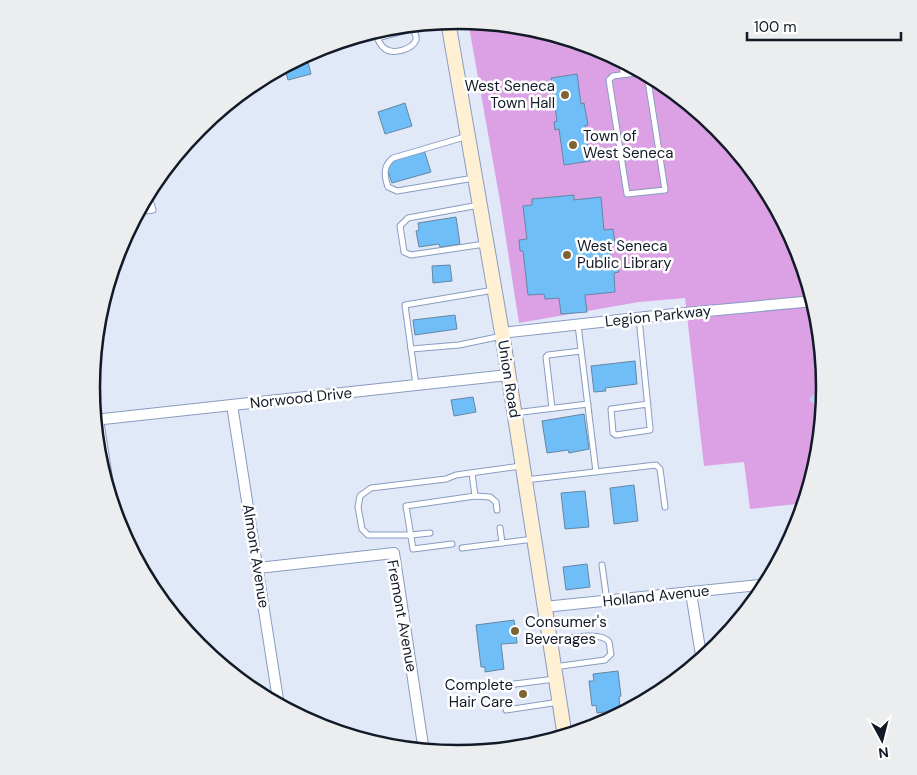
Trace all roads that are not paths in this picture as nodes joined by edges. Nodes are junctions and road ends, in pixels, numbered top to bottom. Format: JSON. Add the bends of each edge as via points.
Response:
{"nodes":[{"id":1,"x":449,"y":29,"type":"edge"},
{"id":2,"x":414,"y":32,"type":"edge"},
{"id":3,"x":377,"y":38,"type":"edge"},
{"id":4,"x":622,"y":69,"type":"edge"},
{"id":5,"x":631,"y":73,"type":"edge"},
{"id":6,"x":624,"y":74,"type":"junction"},
{"id":7,"x":648,"y":83,"type":"edge"},
{"id":8,"x":468,"y":136,"type":"junction"},
{"id":9,"x":475,"y":178,"type":"junction"},
{"id":10,"x":151,"y":202,"type":"edge"},
{"id":11,"x":479,"y":205,"type":"junction"},
{"id":12,"x":146,"y":211,"type":"edge"},
{"id":13,"x":486,"y":244,"type":"junction"},
{"id":14,"x":494,"y":290,"type":"junction"},
{"id":15,"x":806,"y":302,"type":"edge"},
{"id":16,"x":639,"y":318,"type":"junction"},
{"id":17,"x":578,"y":325,"type":"junction"},
{"id":18,"x":502,"y":335,"type":"junction"},
{"id":19,"x":411,"y":349,"type":"junction"},
{"id":20,"x":581,"y":351,"type":"junction"},
{"id":21,"x":508,"y":375,"type":"junction"},
{"id":22,"x":416,"y":385,"type":"junction"},
{"id":23,"x":588,"y":404,"type":"junction"},
{"id":24,"x":648,"y":404,"type":"junction"},
{"id":25,"x":232,"y":405,"type":"junction"},
{"id":26,"x":552,"y":408,"type":"junction"},
{"id":27,"x":514,"y":413,"type":"junction"},
{"id":28,"x":102,"y":419,"type":"edge"},
{"id":29,"x":522,"y":466,"type":"junction"},
{"id":30,"x":596,"y":472,"type":"junction"},
{"id":31,"x":472,"y":473,"type":"junction"},
{"id":32,"x":525,"y":480,"type":"junction"},
{"id":33,"x":475,"y":496,"type":"junction"},
{"id":34,"x":665,"y":507,"type":"dead end"},
{"id":35,"x":497,"y":510,"type":"dead end"},
{"id":36,"x":500,"y":528,"type":"dead end"},
{"id":37,"x":430,"y":533,"type":"dead end"},
{"id":38,"x":411,"y":535,"type":"junction"},
{"id":39,"x":534,"y":539,"type":"junction"},
{"id":40,"x":502,"y":543,"type":"junction"},
{"id":41,"x":452,"y":544,"type":"dead end"},
{"id":42,"x":462,"y":548,"type":"dead end"},
{"id":43,"x":602,"y":565,"type":"dead end"},
{"id":44,"x":258,"y":568,"type":"junction"},
{"id":45,"x":758,"y":585,"type":"edge"},
{"id":46,"x":692,"y":593,"type":"junction"},
{"id":47,"x":607,"y":601,"type":"junction"},
{"id":48,"x":544,"y":608,"type":"junction"},
{"id":49,"x":550,"y":641,"type":"junction"},
{"id":50,"x":701,"y":652,"type":"edge"},
{"id":51,"x":555,"y":673,"type":"junction"},
{"id":52,"x":491,"y":688,"type":"dead end"},
{"id":53,"x":279,"y":698,"type":"edge"},
{"id":54,"x":559,"y":702,"type":"junction"},
{"id":55,"x":506,"y":710,"type":"dead end"},
{"id":56,"x":564,"y":730,"type":"edge"},
{"id":57,"x":423,"y":744,"type":"edge"}],
"edges":[{"from":1,"to":8,"type":"main road","name":"Union Road"},
{"from":2,"to":3,"type":"lane","via":[[415,41],[400,51],[383,48]]},
{"from":4,"to":6,"type":"lane"},
{"from":5,"to":6,"type":"lane"},
{"from":6,"to":7,"type":"lane","via":[[609,80],[627,194],[664,190]]},
{"from":8,"to":9,"type":"main road","name":"Union Road"},
{"from":8,"to":9,"type":"lane","via":[[393,158],[386,164],[386,181],[388,187],[397,191]]},
{"from":9,"to":11,"type":"main road","name":"Union Road"},
{"from":10,"to":12,"type":"lane","via":[[154,210]]},
{"from":11,"to":13,"type":"main road","name":"Union Road"},
{"from":11,"to":13,"type":"lane","via":[[408,218],[400,226],[404,252],[411,255]]},
{"from":13,"to":14,"type":"main road","name":"Union Road"},
{"from":14,"to":18,"type":"main road","name":"Union Road"},
{"from":14,"to":19,"type":"lane","via":[[406,305]]},
{"from":15,"to":16,"type":"street","name":"Legion Parkway"},
{"from":16,"to":17,"type":"street","name":"Legion Parkway"},
{"from":16,"to":24,"type":"lane"},
{"from":17,"to":18,"type":"street","name":"Legion Parkway"},
{"from":17,"to":20,"type":"lane"},
{"from":18,"to":19,"type":"lane","via":[[458,345]]},
{"from":18,"to":21,"type":"main road","name":"Union Road"},
{"from":19,"to":22,"type":"lane"},
{"from":20,"to":23,"type":"lane"},
{"from":20,"to":26,"type":"lane","via":[[546,357]]},
{"from":21,"to":22,"type":"street","name":"Norwood Drive"},
{"from":21,"to":27,"type":"main road","name":"Union Road"},
{"from":22,"to":25,"type":"street","name":"Norwood Drive"},
{"from":23,"to":26,"type":"lane"},
{"from":23,"to":30,"type":"lane"},
{"from":24,"to":24,"type":"lane","via":[[650,430],[612,433],[611,409]]},
{"from":25,"to":28,"type":"street","name":"Norwood Drive"},
{"from":25,"to":44,"type":"street","name":"Almont Avenue"},
{"from":26,"to":27,"type":"lane"},
{"from":27,"to":29,"type":"main road","name":"Union Road"},
{"from":29,"to":31,"type":"lane"},
{"from":29,"to":32,"type":"main road","name":"Union Road"},
{"from":30,"to":32,"type":"lane"},
{"from":30,"to":34,"type":"lane","via":[[656,465],[660,469]]},
{"from":31,"to":33,"type":"lane"},
{"from":31,"to":38,"type":"lane","via":[[371,488],[360,496],[358,507],[362,530],[368,535]]},
{"from":32,"to":39,"type":"main road","name":"Union Road"},
{"from":33,"to":35,"type":"lane","via":[[490,497],[496,502]]},
{"from":33,"to":38,"type":"lane","via":[[406,506]]},
{"from":36,"to":40,"type":"lane"},
{"from":37,"to":38,"type":"lane"},
{"from":38,"to":41,"type":"lane","via":[[413,549]]},
{"from":39,"to":40,"type":"lane"},
{"from":39,"to":48,"type":"main road","name":"Union Road"},
{"from":40,"to":42,"type":"lane"},
{"from":43,"to":47,"type":"lane"},
{"from":44,"to":53,"type":"street","name":"Almont Avenue"},
{"from":44,"to":57,"type":"street","name":"Fremont Avenue","via":[[394,553]]},
{"from":45,"to":46,"type":"street","name":"Holland Avenue"},
{"from":46,"to":47,"type":"street","name":"Holland Avenue"},
{"from":46,"to":50,"type":"street"},
{"from":47,"to":48,"type":"street","name":"Holland Avenue"},
{"from":48,"to":49,"type":"main road","name":"Union Road"},
{"from":49,"to":51,"type":"main road","name":"Union Road"},
{"from":49,"to":51,"type":"lane","via":[[595,635],[609,644],[611,654],[605,660]]},
{"from":51,"to":52,"type":"lane"},
{"from":51,"to":54,"type":"main road","name":"Union Road"},
{"from":54,"to":55,"type":"lane"},
{"from":54,"to":56,"type":"main road","name":"Union Road"}]}
